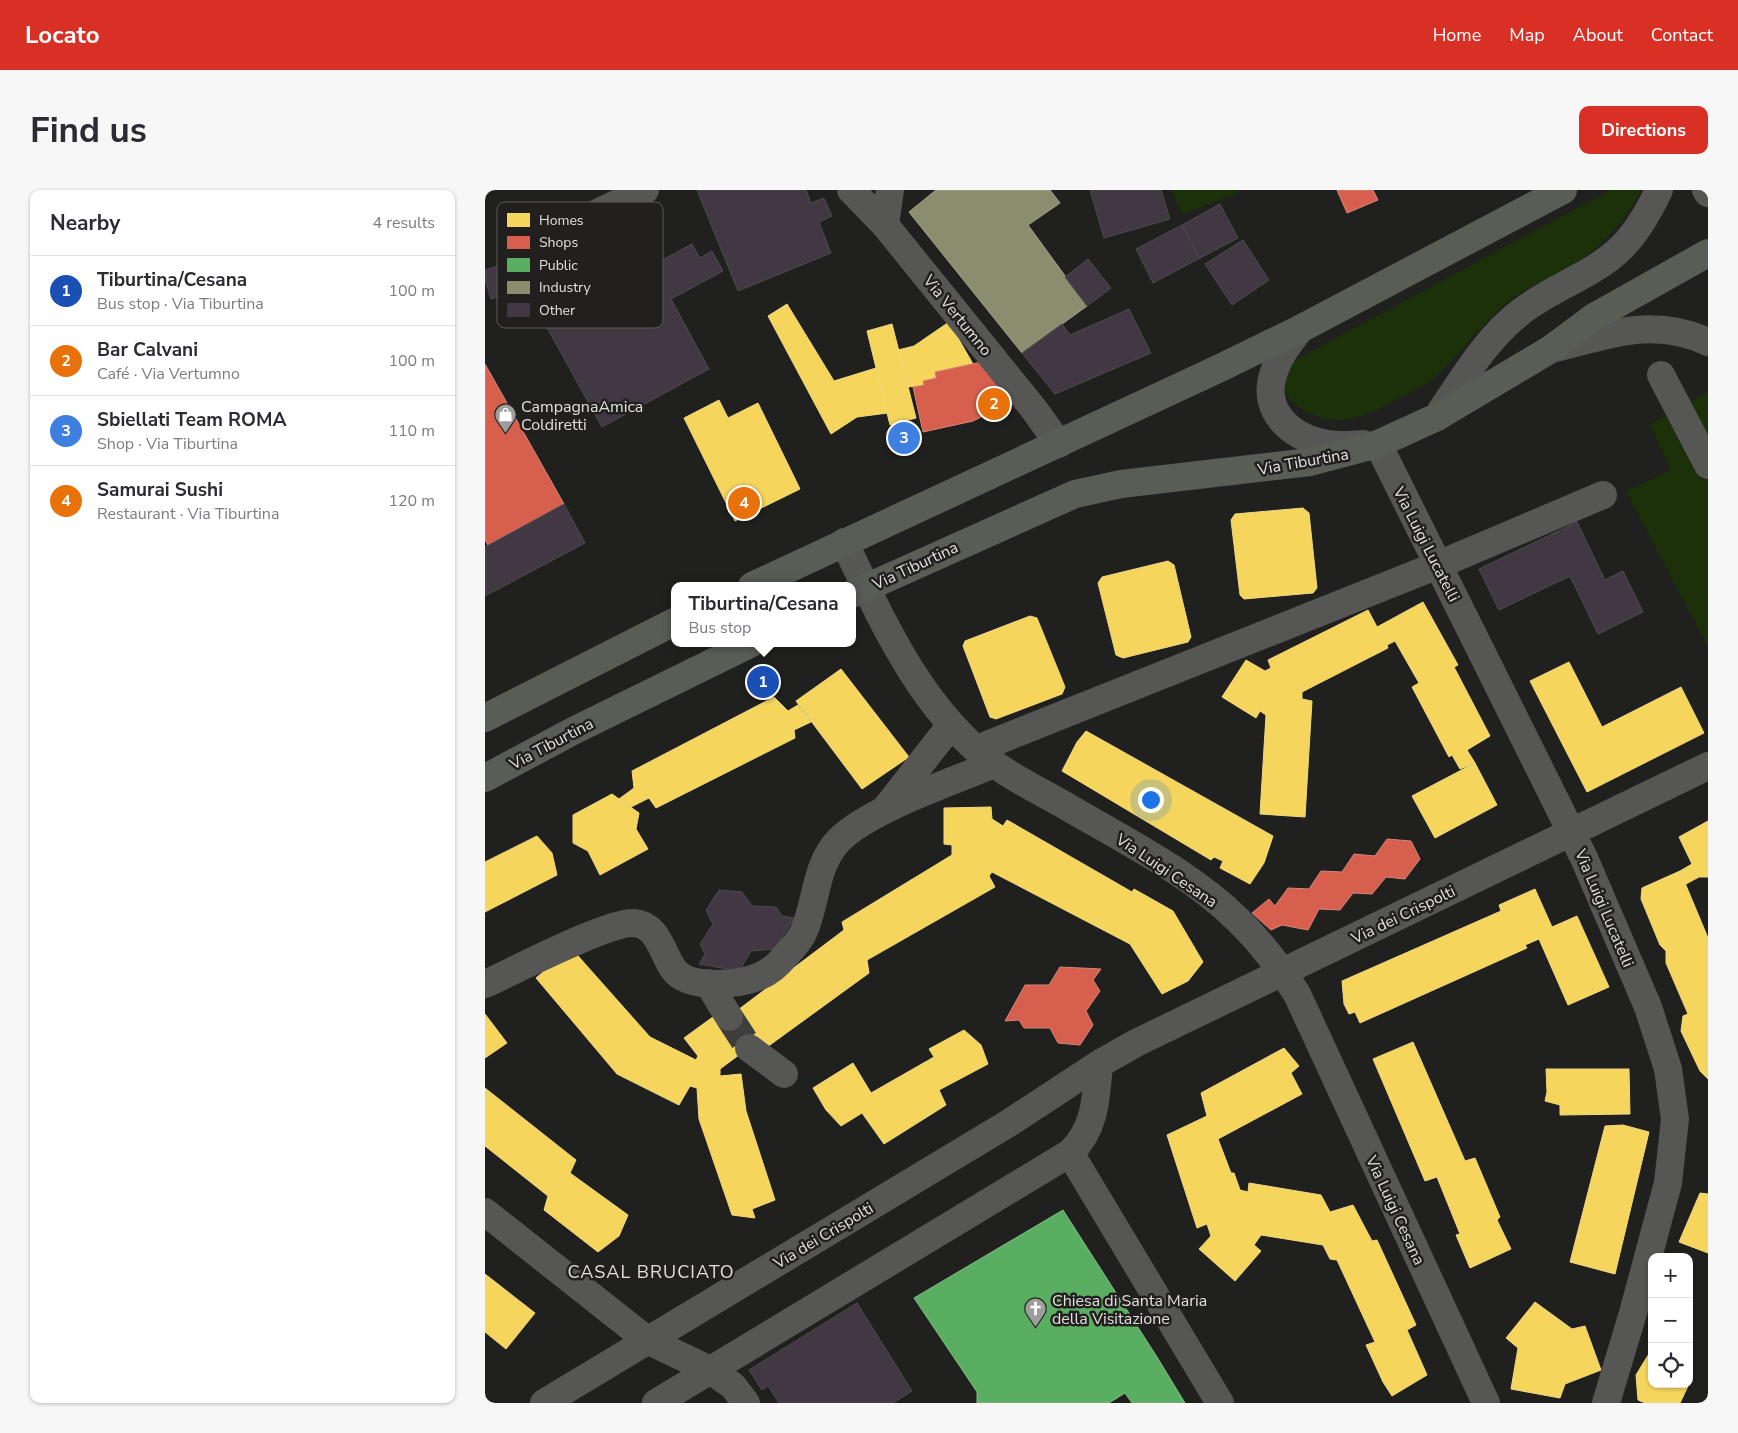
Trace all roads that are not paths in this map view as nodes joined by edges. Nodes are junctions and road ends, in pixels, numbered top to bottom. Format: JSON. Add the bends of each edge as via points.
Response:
{"nodes":[{"id":1,"x":645,"y":190,"type":"edge"},
{"id":2,"x":851,"y":190,"type":"edge"},
{"id":3,"x":890,"y":190,"type":"edge"},
{"id":4,"x":1541,"y":190,"type":"edge"},
{"id":5,"x":1563,"y":190,"type":"edge"},
{"id":6,"x":1659,"y":190,"type":"edge"},
{"id":7,"x":600,"y":201,"type":"edge"},
{"id":8,"x":1511,"y":217,"type":"junction"},
{"id":9,"x":885,"y":225,"type":"junction"},
{"id":10,"x":1708,"y":253,"type":"edge"},
{"id":11,"x":1300,"y":328,"type":"junction"},
{"id":12,"x":1708,"y":342,"type":"edge"},
{"id":13,"x":1551,"y":349,"type":"junction"},
{"id":14,"x":1661,"y":375,"type":"dead end"},
{"id":15,"x":1437,"y":417,"type":"junction"},
{"id":16,"x":1059,"y":444,"type":"junction"},
{"id":17,"x":1377,"y":444,"type":"junction"},
{"id":18,"x":1708,"y":465,"type":"edge"},
{"id":19,"x":1603,"y":494,"type":"dead end"},
{"id":20,"x":844,"y":542,"type":"junction"},
{"id":21,"x":1438,"y":565,"type":"junction"},
{"id":22,"x":760,"y":582,"type":"edge"},
{"id":23,"x":859,"y":591,"type":"edge"},
{"id":24,"x":671,"y":624,"type":"edge"},
{"id":25,"x":744,"y":647,"type":"edge"},
{"id":26,"x":485,"y":718,"type":"edge"},
{"id":27,"x":951,"y":725,"type":"junction"},
{"id":28,"x":986,"y":756,"type":"junction"},
{"id":29,"x":1708,"y":766,"type":"edge"},
{"id":30,"x":485,"y":778,"type":"edge"},
{"id":31,"x":883,"y":811,"type":"junction"},
{"id":32,"x":1572,"y":832,"type":"junction"},
{"id":33,"x":1283,"y":973,"type":"junction"},
{"id":34,"x":708,"y":983,"type":"junction"},
{"id":35,"x":485,"y":984,"type":"edge"},
{"id":36,"x":729,"y":1017,"type":"tunnel mouth"},
{"id":37,"x":749,"y":1048,"type":"tunnel mouth"},
{"id":38,"x":1099,"y":1064,"type":"junction"},
{"id":39,"x":784,"y":1074,"type":"dead end"},
{"id":40,"x":1070,"y":1153,"type":"junction"},
{"id":41,"x":485,"y":1212,"type":"edge"},
{"id":42,"x":647,"y":1340,"type":"junction"},
{"id":43,"x":710,"y":1370,"type":"junction"},
{"id":44,"x":544,"y":1403,"type":"edge"},
{"id":45,"x":656,"y":1403,"type":"edge"},
{"id":46,"x":746,"y":1403,"type":"edge"},
{"id":47,"x":1220,"y":1403,"type":"edge"},
{"id":48,"x":1487,"y":1403,"type":"edge"},
{"id":49,"x":1606,"y":1403,"type":"edge"}],
"edges":[{"from":1,"to":7,"type":"street"},
{"from":2,"to":9,"type":"street","name":"Via Vertumno"},
{"from":3,"to":9,"type":"street"},
{"from":4,"to":8,"type":"street"},
{"from":5,"to":8,"type":"main road"},
{"from":6,"to":15,"type":"street","via":[[1642,222],[1621,248],[1603,263],[1522,310],[1497,335],[1474,362]]},
{"from":8,"to":11,"type":"main road"},
{"from":9,"to":16,"type":"street","name":"Via Vertumno"},
{"from":10,"to":13,"type":"main road","name":"Via Tiburtina","via":[[1594,317]]},
{"from":11,"to":16,"type":"main road"},
{"from":11,"to":17,"type":"street","via":[[1277,363],[1271,382],[1277,417],[1289,428],[1316,441],[1335,445]]},
{"from":12,"to":13,"type":"street","via":[[1684,332],[1650,328]]},
{"from":13,"to":15,"type":"main road","name":"Via Tiburtina"},
{"from":14,"to":18,"type":"street"},
{"from":15,"to":17,"type":"main road","name":"Via Tiburtina"},
{"from":16,"to":20,"type":"main road"},
{"from":17,"to":21,"type":"street","name":"Via Luigi Lucatelli"},
{"from":17,"to":23,"type":"main road","name":"Via Tiburtina","via":[[1310,462],[1099,487],[1013,520]]},
{"from":19,"to":21,"type":"street"},
{"from":20,"to":22,"type":"main road"},
{"from":20,"to":23,"type":"street","name":"Via Tiburtina"},
{"from":21,"to":28,"type":"street"},
{"from":21,"to":32,"type":"street","name":"Via Luigi Lucatelli"},
{"from":23,"to":27,"type":"street","name":"Via Luigi Cesana"},
{"from":24,"to":26,"type":"main road"},
{"from":25,"to":30,"type":"main road","name":"Via Tiburtina"},
{"from":27,"to":28,"type":"street","name":"Via Luigi Cesana"},
{"from":27,"to":31,"type":"street"},
{"from":28,"to":31,"type":"street"},
{"from":28,"to":33,"type":"street","name":"Via Luigi Cesana","via":[[1199,888],[1238,920]]},
{"from":29,"to":32,"type":"street","name":"Via dei Crispolti"},
{"from":31,"to":34,"type":"street","via":[[839,840],[829,854],[820,873],[803,933],[784,958],[759,976],[732,983]]},
{"from":32,"to":33,"type":"street","name":"Via dei Crispolti"},
{"from":32,"to":49,"type":"street","name":"Via Luigi Lucatelli","via":[[1660,1039],[1675,1119],[1667,1183]]},
{"from":33,"to":38,"type":"street","name":"Via dei Crispolti"},
{"from":33,"to":48,"type":"street","name":"Via Luigi Cesana","via":[[1297,994]]},
{"from":34,"to":35,"type":"street","via":[[682,977],[674,970],[656,936],[645,926],[626,923]]},
{"from":34,"to":36,"type":"street"},
{"from":37,"to":39,"type":"street"},
{"from":38,"to":40,"type":"street","via":[[1091,1121],[1085,1135]]},
{"from":38,"to":42,"type":"street","name":"Via dei Crispolti","via":[[1009,1124]]},
{"from":40,"to":43,"type":"street"},
{"from":40,"to":47,"type":"street"},
{"from":41,"to":42,"type":"street"},
{"from":42,"to":43,"type":"street"},
{"from":42,"to":44,"type":"street","name":"Via dei Crispolti"},
{"from":43,"to":45,"type":"street"},
{"from":43,"to":46,"type":"street","via":[[733,1386]]}]}
